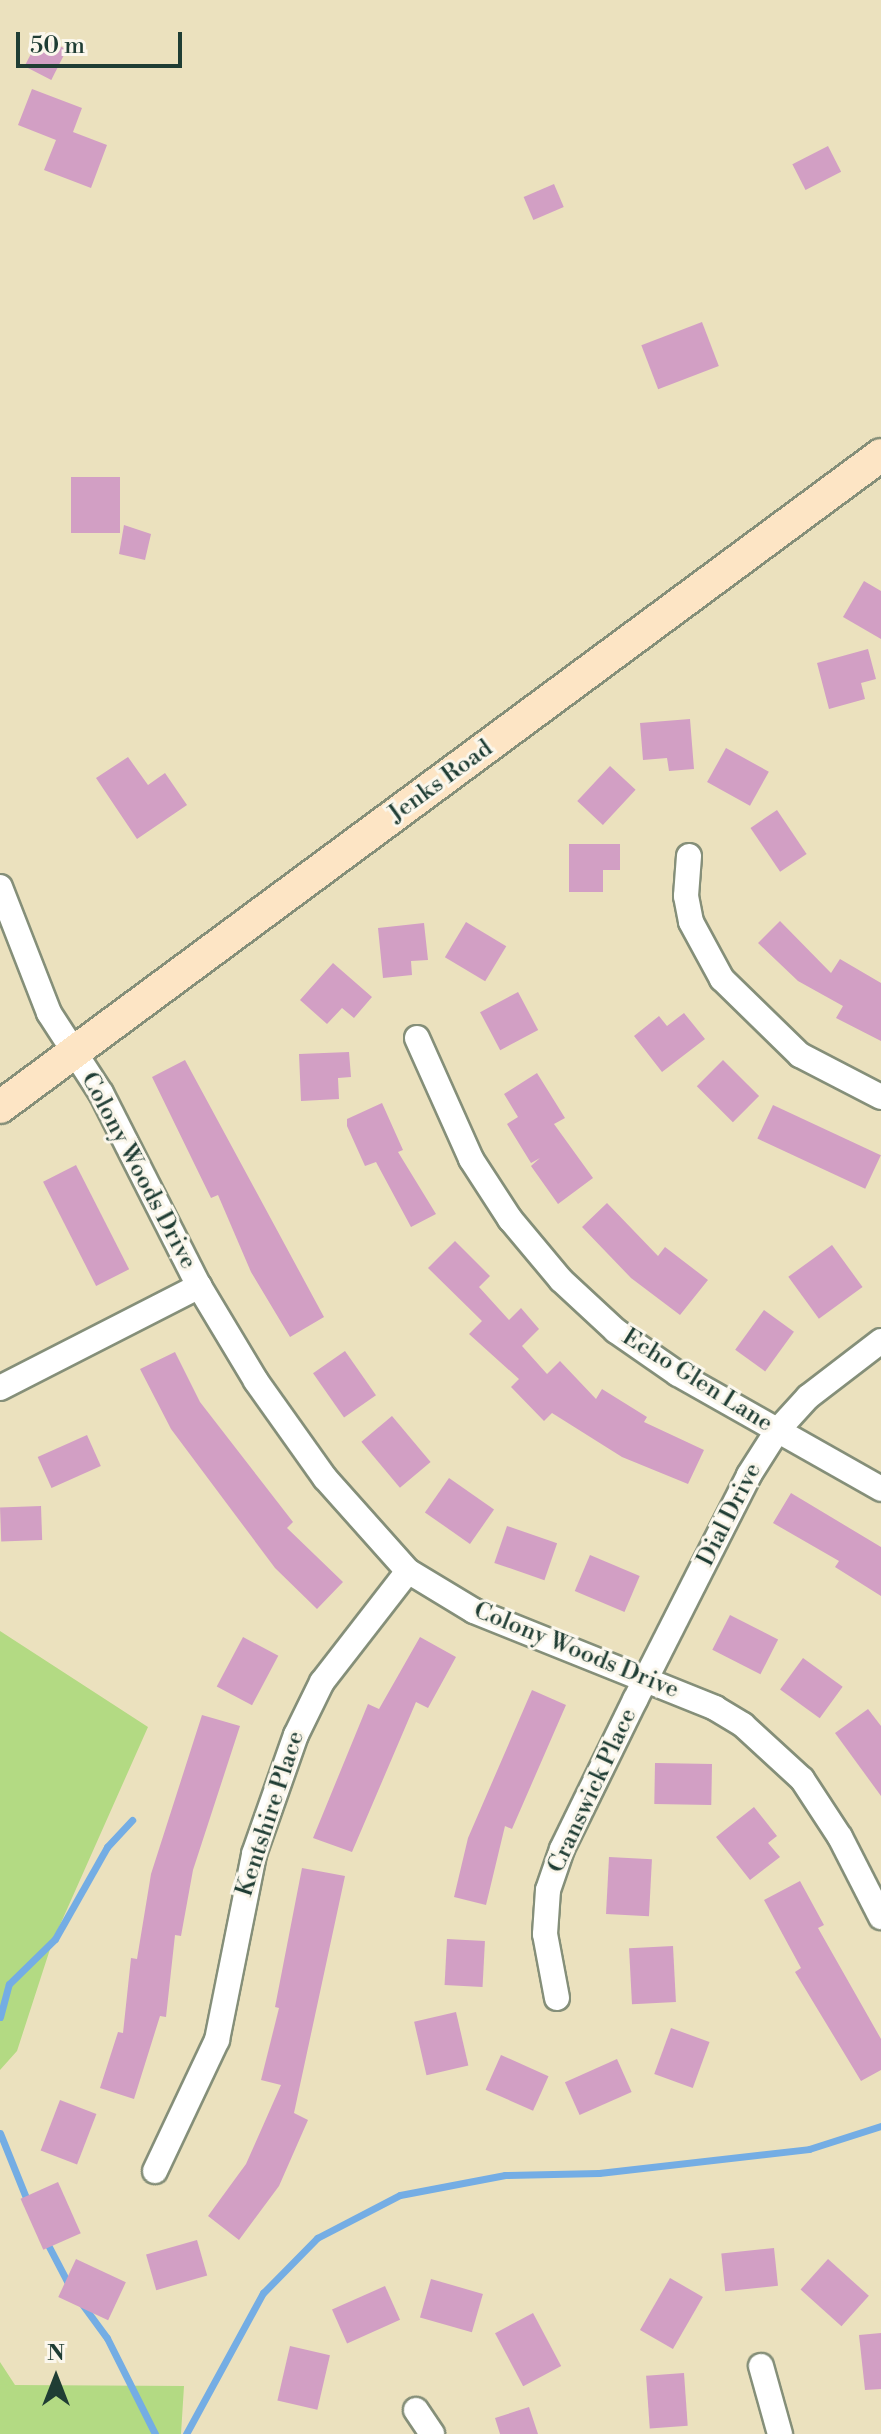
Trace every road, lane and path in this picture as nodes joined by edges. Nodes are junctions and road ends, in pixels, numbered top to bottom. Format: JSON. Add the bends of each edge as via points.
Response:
{"nodes":[{"id":1,"x":881,"y":455,"type":"edge"},
{"id":2,"x":689,"y":856,"type":"dead end"},
{"id":3,"x":0,"y":887,"type":"edge"},
{"id":4,"x":417,"y":1038,"type":"dead end"},
{"id":5,"x":73,"y":1054,"type":"junction"},
{"id":6,"x":881,"y":1097,"type":"edge"},
{"id":7,"x":0,"y":1107,"type":"edge"},
{"id":8,"x":199,"y":1286,"type":"junction"},
{"id":9,"x":881,"y":1341,"type":"edge"},
{"id":10,"x":0,"y":1388,"type":"edge"},
{"id":11,"x":777,"y":1431,"type":"junction"},
{"id":12,"x":881,"y":1489,"type":"edge"},
{"id":13,"x":408,"y":1571,"type":"junction"},
{"id":14,"x":645,"y":1682,"type":"junction"},
{"id":15,"x":881,"y":1917,"type":"edge"},
{"id":16,"x":557,"y":1998,"type":"dead end"},
{"id":17,"x":155,"y":2171,"type":"dead end"},
{"id":18,"x":761,"y":2366,"type":"dead end"},
{"id":19,"x":416,"y":2410,"type":"dead end"},
{"id":20,"x":432,"y":2434,"type":"edge"},
{"id":21,"x":780,"y":2434,"type":"edge"}],
"edges":[{"from":1,"to":5,"type":"street","name":"Jenks Road"},
{"from":2,"to":6,"type":"street","via":[[686,896],[691,922],[722,979],[800,1055]]},
{"from":3,"to":5,"type":"street","name":"Colony Woods Drive","via":[[49,1013]]},
{"from":4,"to":11,"type":"street","name":"Echo Glen Lane","via":[[471,1159],[510,1219],[561,1280],[616,1331],[665,1366]]},
{"from":5,"to":7,"type":"street","name":"Jenks Road"},
{"from":5,"to":8,"type":"street","name":"Colony Woods Drive","via":[[101,1093]]},
{"from":8,"to":10,"type":"street"},
{"from":8,"to":13,"type":"street","name":"Colony Woods Drive","via":[[256,1381],[325,1478]]},
{"from":9,"to":11,"type":"street","name":"Dial Drive","via":[[825,1382]]},
{"from":11,"to":12,"type":"street","name":"Echo Glen Lane"},
{"from":11,"to":14,"type":"street","name":"Dial Drive","via":[[749,1475]]},
{"from":13,"to":14,"type":"street","name":"Colony Woods Drive","via":[[501,1625]]},
{"from":13,"to":17,"type":"street","name":"Kentshire Place","via":[[330,1671],[296,1735],[247,1881],[217,2040]]},
{"from":14,"to":15,"type":"street","name":"Colony Woods Drive","via":[[715,1708],[784,1758],[821,1806]]},
{"from":14,"to":16,"type":"street","name":"Cranswick Place","via":[[553,1871],[545,1934]]},
{"from":18,"to":21,"type":"street"},
{"from":19,"to":20,"type":"street"}]}
